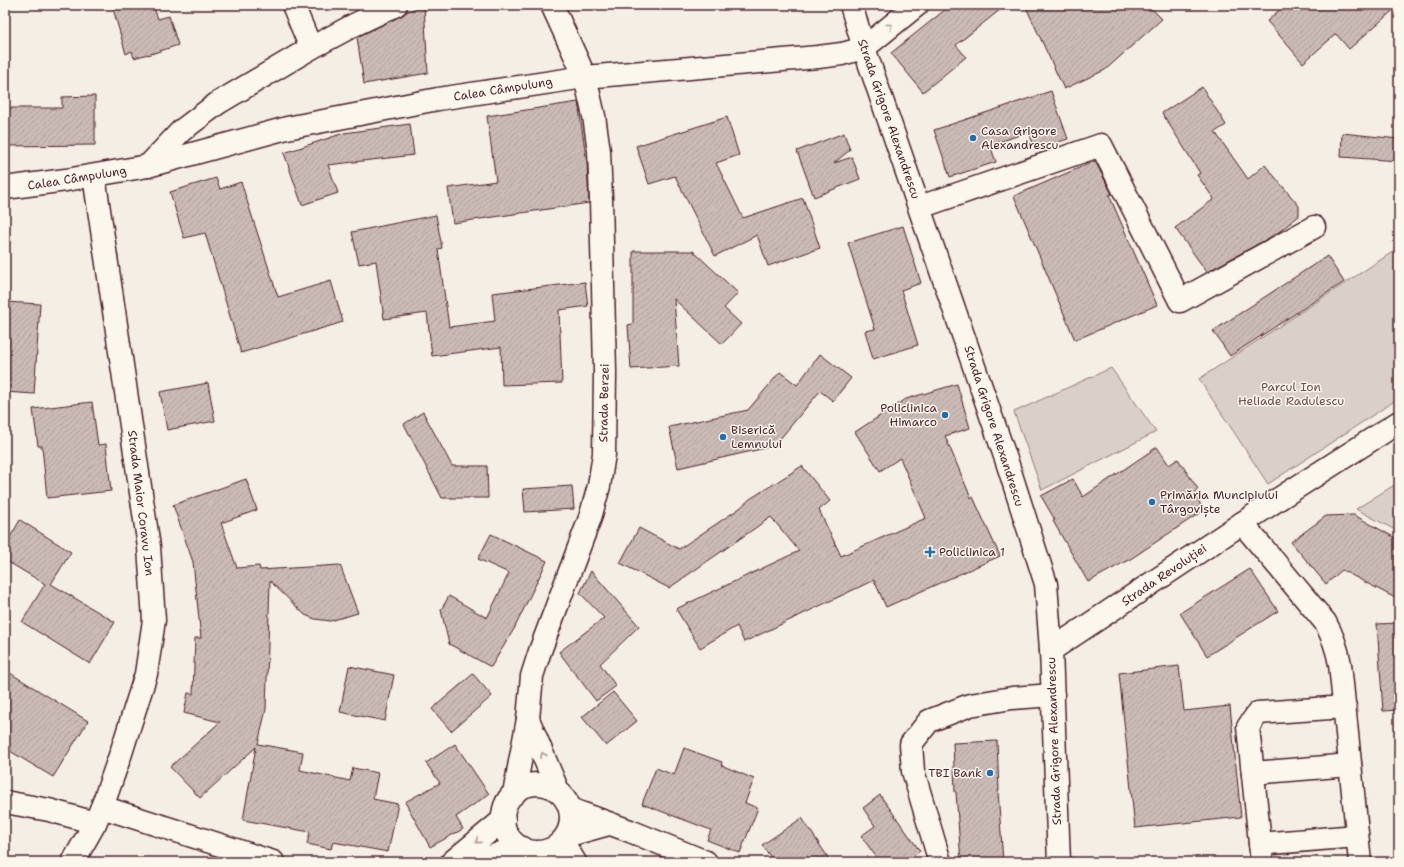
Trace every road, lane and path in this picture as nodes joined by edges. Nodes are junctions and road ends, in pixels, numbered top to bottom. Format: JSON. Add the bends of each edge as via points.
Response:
{"nodes":[{"id":1,"x":293,"y":5,"type":"edge"},
{"id":2,"x":396,"y":5,"type":"edge"},
{"id":3,"x":552,"y":5,"type":"edge"},
{"id":4,"x":851,"y":5,"type":"edge"},
{"id":5,"x":917,"y":5,"type":"edge"},
{"id":6,"x":310,"y":48,"type":"junction"},
{"id":7,"x":864,"y":48,"type":"junction"},
{"id":8,"x":585,"y":77,"type":"junction"},
{"id":9,"x":148,"y":166,"type":"junction"},
{"id":10,"x":94,"y":176,"type":"junction"},
{"id":11,"x":5,"y":188,"type":"edge"},
{"id":12,"x":920,"y":207,"type":"junction"},
{"id":13,"x":1314,"y":227,"type":"dead end"},
{"id":14,"x":1399,"y":422,"type":"edge"},
{"id":15,"x":1242,"y":523,"type":"junction"},
{"id":16,"x":1051,"y":650,"type":"junction"},
{"id":17,"x":1053,"y":694,"type":"junction"},
{"id":18,"x":1344,"y":707,"type":"junction"},
{"id":19,"x":528,"y":719,"type":"junction"},
{"id":20,"x":1350,"y":765,"type":"junction"},
{"id":21,"x":1253,"y":773,"type":"junction"},
{"id":22,"x":514,"y":794,"type":"junction"},
{"id":23,"x":564,"y":800,"type":"junction"},
{"id":24,"x":5,"y":802,"type":"edge"},
{"id":25,"x":98,"y":815,"type":"junction"},
{"id":26,"x":504,"y":819,"type":"junction"},
{"id":27,"x":609,"y":824,"type":"junction"},
{"id":28,"x":1357,"y":836,"type":"junction"},
{"id":29,"x":564,"y":839,"type":"junction"},
{"id":30,"x":523,"y":848,"type":"junction"},
{"id":31,"x":1261,"y":853,"type":"edge"},
{"id":32,"x":73,"y":862,"type":"edge"},
{"id":33,"x":273,"y":862,"type":"edge"},
{"id":34,"x":452,"y":862,"type":"edge"},
{"id":35,"x":478,"y":862,"type":"edge"},
{"id":36,"x":575,"y":862,"type":"edge"},
{"id":37,"x":706,"y":862,"type":"edge"},
{"id":38,"x":940,"y":862,"type":"edge"},
{"id":39,"x":1059,"y":862,"type":"edge"},
{"id":40,"x":1360,"y":862,"type":"edge"}],
"edges":[{"from":1,"to":6,"type":"street"},
{"from":2,"to":6,"type":"street"},
{"from":3,"to":8,"type":"street","name":"Strada Berzei"},
{"from":4,"to":7,"type":"street","name":"Strada Grigore Alexandrescu"},
{"from":7,"to":5,"type":"street","one_way":true},
{"from":6,"to":9,"type":"street","via":[[218,103],[181,131]]},
{"from":7,"to":8,"type":"street","name":"Calea Câmpulung","via":[[818,58]]},
{"from":7,"to":12,"type":"street","name":"Strada Grigore Alexandrescu"},
{"from":8,"to":9,"type":"street","name":"Calea Câmpulung","via":[[438,99],[318,121]]},
{"from":8,"to":19,"type":"street","name":"Strada Berzei","via":[[594,116],[601,199],[604,454],[590,518],[532,676]]},
{"from":9,"to":10,"type":"street","name":"Calea Câmpulung"},
{"from":10,"to":11,"type":"street","name":"Calea Câmpulung"},
{"from":10,"to":25,"type":"street","name":"Strada Maior Coravu Ion","via":[[149,547],[154,620],[146,674]]},
{"from":12,"to":13,"type":"street","via":[[1101,145],[1180,301]]},
{"from":12,"to":16,"type":"street","name":"Strada Grigore Alexandrescu","via":[[1006,458],[1046,584]]},
{"from":14,"to":15,"type":"street","name":"Strada Revoluției"},
{"from":15,"to":16,"type":"street","name":"Strada Revoluției"},
{"from":15,"to":18,"type":"street","via":[[1325,622],[1337,649]]},
{"from":16,"to":17,"type":"street","name":"Strada Grigore Alexandrescu"},
{"from":17,"to":38,"type":"street","via":[[970,705],[929,721],[911,744],[913,771]]},
{"from":17,"to":39,"type":"street","name":"Strada Grigore Alexandrescu"},
{"from":18,"to":20,"type":"street"},
{"from":18,"to":21,"type":"street","via":[[1258,713],[1248,727]]},
{"from":19,"to":22,"type":"street","name":"Strada Berzei"},
{"from":23,"to":19,"type":"street","name":"Strada Berzei","one_way":true},
{"from":20,"to":21,"type":"street"},
{"from":20,"to":28,"type":"street"},
{"from":21,"to":31,"type":"street"},
{"from":22,"to":23,"type":"street","via":[[524,787],[537,784],[550,787]]},
{"from":22,"to":26,"type":"street","via":[[506,805]]},
{"from":23,"to":27,"type":"street"},
{"from":23,"to":29,"type":"street","via":[[570,825]]},
{"from":24,"to":25,"type":"street"},
{"from":25,"to":32,"type":"street","name":"Strada Maior Coravu Ion"},
{"from":25,"to":33,"type":"street"},
{"from":26,"to":30,"type":"street","via":[[508,835]]},
{"from":26,"to":34,"type":"street","one_way":true},
{"from":27,"to":29,"type":"street"},
{"from":27,"to":37,"type":"street"},
{"from":28,"to":31,"type":"street"},
{"from":28,"to":40,"type":"street"},
{"from":29,"to":30,"type":"street","via":[[545,851],[534,852]]},
{"from":29,"to":36,"type":"street"},
{"from":30,"to":35,"type":"street"}]}
